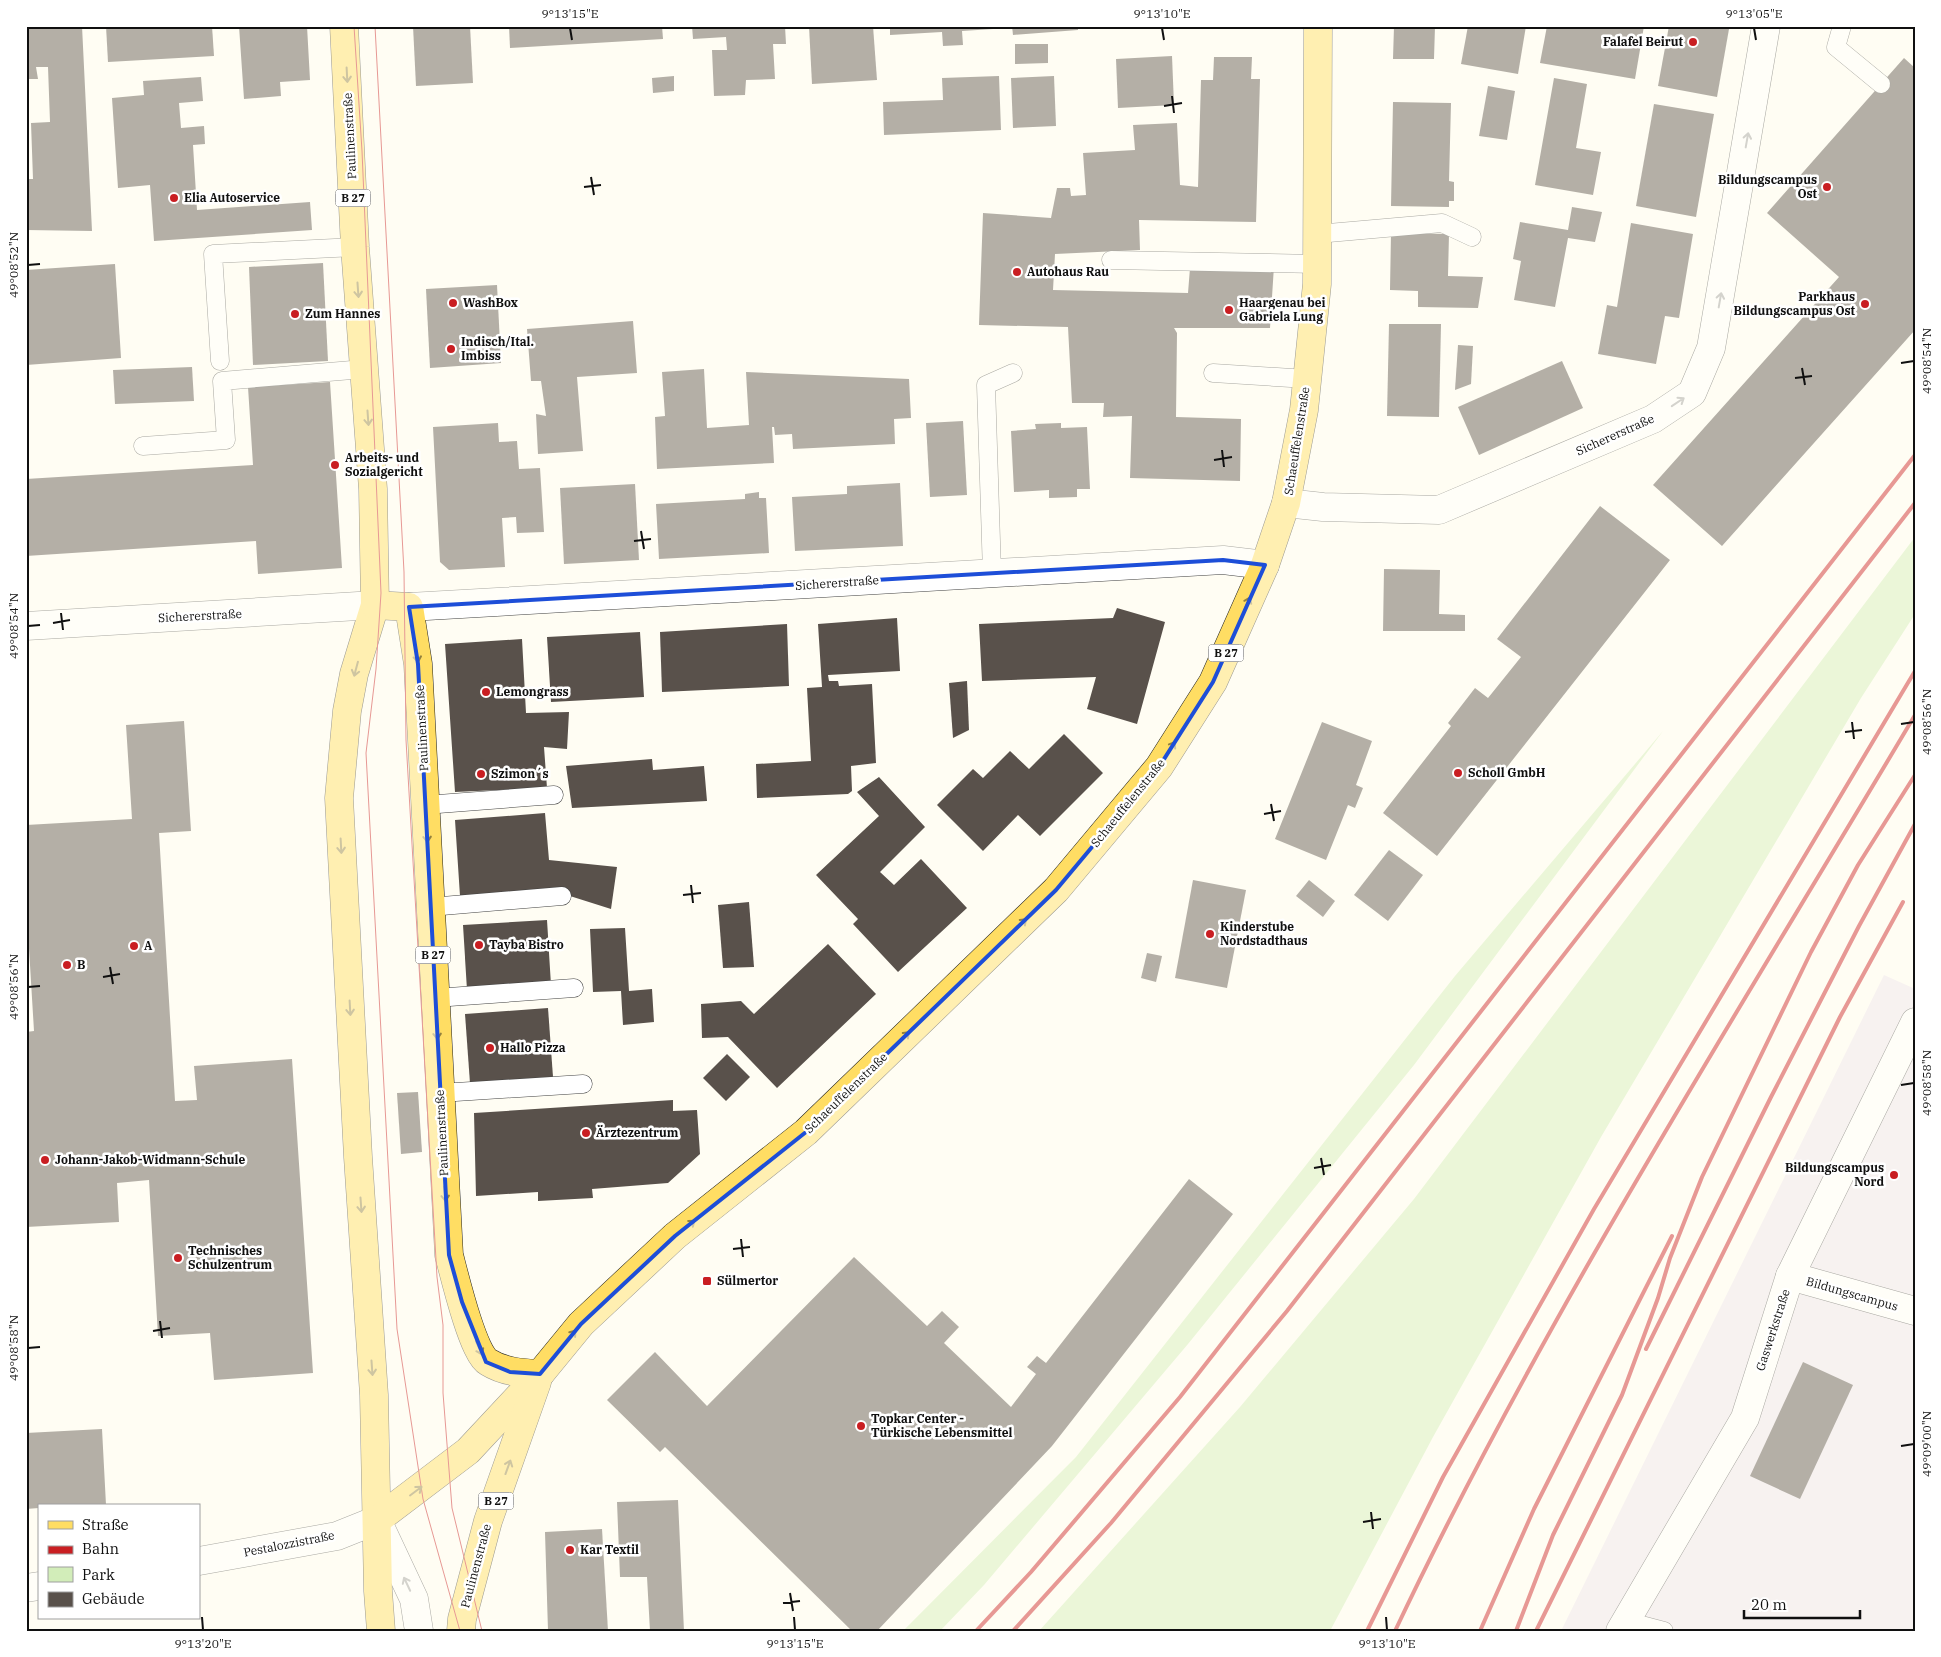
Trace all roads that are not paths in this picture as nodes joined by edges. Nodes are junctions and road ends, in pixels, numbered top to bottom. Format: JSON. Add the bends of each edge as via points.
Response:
{"nodes":[{"id":1,"x":344,"y":26,"type":"edge"},
{"id":2,"x":1318,"y":26,"type":"edge"},
{"id":3,"x":1766,"y":26,"type":"edge"},
{"id":4,"x":1842,"y":26,"type":"edge"},
{"id":5,"x":1881,"y":84,"type":"dead end"},
{"id":6,"x":1317,"y":234,"type":"junction"},
{"id":7,"x":1472,"y":237,"type":"dead end"},
{"id":8,"x":355,"y":247,"type":"junction"},
{"id":9,"x":1111,"y":260,"type":"dead end"},
{"id":10,"x":1317,"y":264,"type":"junction"},
{"id":11,"x":220,"y":361,"type":"dead end"},
{"id":12,"x":364,"y":369,"type":"junction"},
{"id":13,"x":1013,"y":373,"type":"dead end"},
{"id":14,"x":1213,"y":373,"type":"dead end"},
{"id":15,"x":1307,"y":379,"type":"junction"},
{"id":16,"x":143,"y":446,"type":"dead end"},
{"id":17,"x":1286,"y":503,"type":"junction"},
{"id":18,"x":1265,"y":565,"type":"junction"},
{"id":19,"x":992,"y":573,"type":"junction"},
{"id":20,"x":374,"y":605,"type":"junction"},
{"id":21,"x":409,"y":607,"type":"junction"},
{"id":22,"x":26,"y":626,"type":"edge"},
{"id":23,"x":554,"y":794,"type":"dead end"},
{"id":24,"x":425,"y":805,"type":"junction"},
{"id":25,"x":562,"y":896,"type":"dead end"},
{"id":26,"x":430,"y":908,"type":"junction"},
{"id":27,"x":574,"y":988,"type":"dead end"},
{"id":28,"x":435,"y":998,"type":"junction"},
{"id":29,"x":1915,"y":1022,"type":"edge"},
{"id":30,"x":583,"y":1084,"type":"dead end"},
{"id":31,"x":440,"y":1093,"type":"junction"},
{"id":32,"x":1790,"y":1276,"type":"junction"},
{"id":33,"x":1915,"y":1311,"type":"edge"},
{"id":34,"x":540,"y":1374,"type":"junction"},
{"id":35,"x":377,"y":1520,"type":"junction"},
{"id":36,"x":200,"y":1561,"type":"edge"},
{"id":37,"x":1623,"y":1626,"type":"edge"},
{"id":38,"x":381,"y":1631,"type":"edge"},
{"id":39,"x":419,"y":1631,"type":"edge"},
{"id":40,"x":461,"y":1631,"type":"edge"},
{"id":41,"x":1664,"y":1631,"type":"edge"}],
"edges":[{"from":1,"to":8,"type":"main road","name":"Paulinenstraße","number":"B 27","one_way":true},
{"from":2,"to":6,"type":"main road","name":"Schaeuffelenstraße","number":"B 27"},
{"from":17,"to":3,"type":"street","name":"Sichererstraße","one_way":true,"via":[[1439,510],[1653,419],[1692,393],[1711,348]]},
{"from":4,"to":5,"type":"lane","via":[[1836,47]]},
{"from":6,"to":7,"type":"lane","via":[[1442,223]]},
{"from":6,"to":10,"type":"main road","name":"Schaeuffelenstraße","number":"B 27"},
{"from":8,"to":11,"type":"lane","via":[[213,254]]},
{"from":8,"to":12,"type":"main road","name":"Paulinenstraße","number":"B 27","one_way":true},
{"from":9,"to":10,"type":"lane"},
{"from":10,"to":15,"type":"main road","name":"Schaeuffelenstraße","number":"B 27"},
{"from":12,"to":16,"type":"lane","via":[[222,381],[226,440]]},
{"from":12,"to":20,"type":"main road","name":"Paulinenstraße","number":"B 27","one_way":true,"via":[[373,489]]},
{"from":13,"to":19,"type":"lane","via":[[986,385]]},
{"from":14,"to":15,"type":"lane"},
{"from":15,"to":17,"type":"main road","name":"Schaeuffelenstraße","number":"B 27"},
{"from":17,"to":18,"type":"main road","name":"Schaeuffelenstraße","number":"B 27"},
{"from":18,"to":19,"type":"street","name":"Sichererstraße","via":[[1223,560]]},
{"from":34,"to":18,"type":"main road","name":"Schaeuffelenstraße","number":"B 27","one_way":true,"via":[[581,1324],[675,1236],[806,1132],[1056,890],[1164,760],[1213,682]]},
{"from":19,"to":21,"type":"street","name":"Sichererstraße"},
{"from":20,"to":21,"type":"main road"},
{"from":20,"to":22,"type":"street","name":"Sichererstraße"},
{"from":20,"to":35,"type":"main road","name":"Paulinenstraße","number":"B 27","one_way":true,"via":[[347,711],[339,798],[374,1395]]},
{"from":21,"to":24,"type":"main road","name":"Paulinenstraße","number":"B 27","one_way":true,"via":[[418,664]]},
{"from":23,"to":24,"type":"lane"},
{"from":24,"to":26,"type":"main road","name":"Paulinenstraße","number":"B 27","one_way":true},
{"from":25,"to":26,"type":"lane"},
{"from":26,"to":28,"type":"main road","name":"Paulinenstraße","number":"B 27"},
{"from":27,"to":28,"type":"lane"},
{"from":28,"to":31,"type":"main road","name":"Paulinenstraße","number":"B 27","one_way":true},
{"from":29,"to":32,"type":"street","name":"Gaswerkstraße"},
{"from":30,"to":31,"type":"lane"},
{"from":31,"to":34,"type":"main road","name":"Paulinenstraße","number":"B 27","one_way":true,"via":[[449,1255],[473,1334],[486,1362],[510,1372]]},
{"from":32,"to":33,"type":"street","name":"Bildungscampus"},
{"from":32,"to":37,"type":"street","name":"Gaswerkstraße","via":[[1745,1418]]},
{"from":35,"to":34,"type":"main road","name":"Schaeuffelenstraße","one_way":true,"via":[[468,1451]]},
{"from":40,"to":34,"type":"main road","name":"Paulinenstraße","number":"B 27","one_way":true,"via":[[488,1521]]},
{"from":35,"to":36,"type":"street","name":"Pestalozzistraße","via":[[336,1536]]},
{"from":35,"to":38,"type":"main road","name":"Paulinenstraße","number":"B 27"},
{"from":39,"to":35,"type":"street","one_way":true,"via":[[414,1599]]},
{"from":37,"to":41,"type":"lane"}]}
